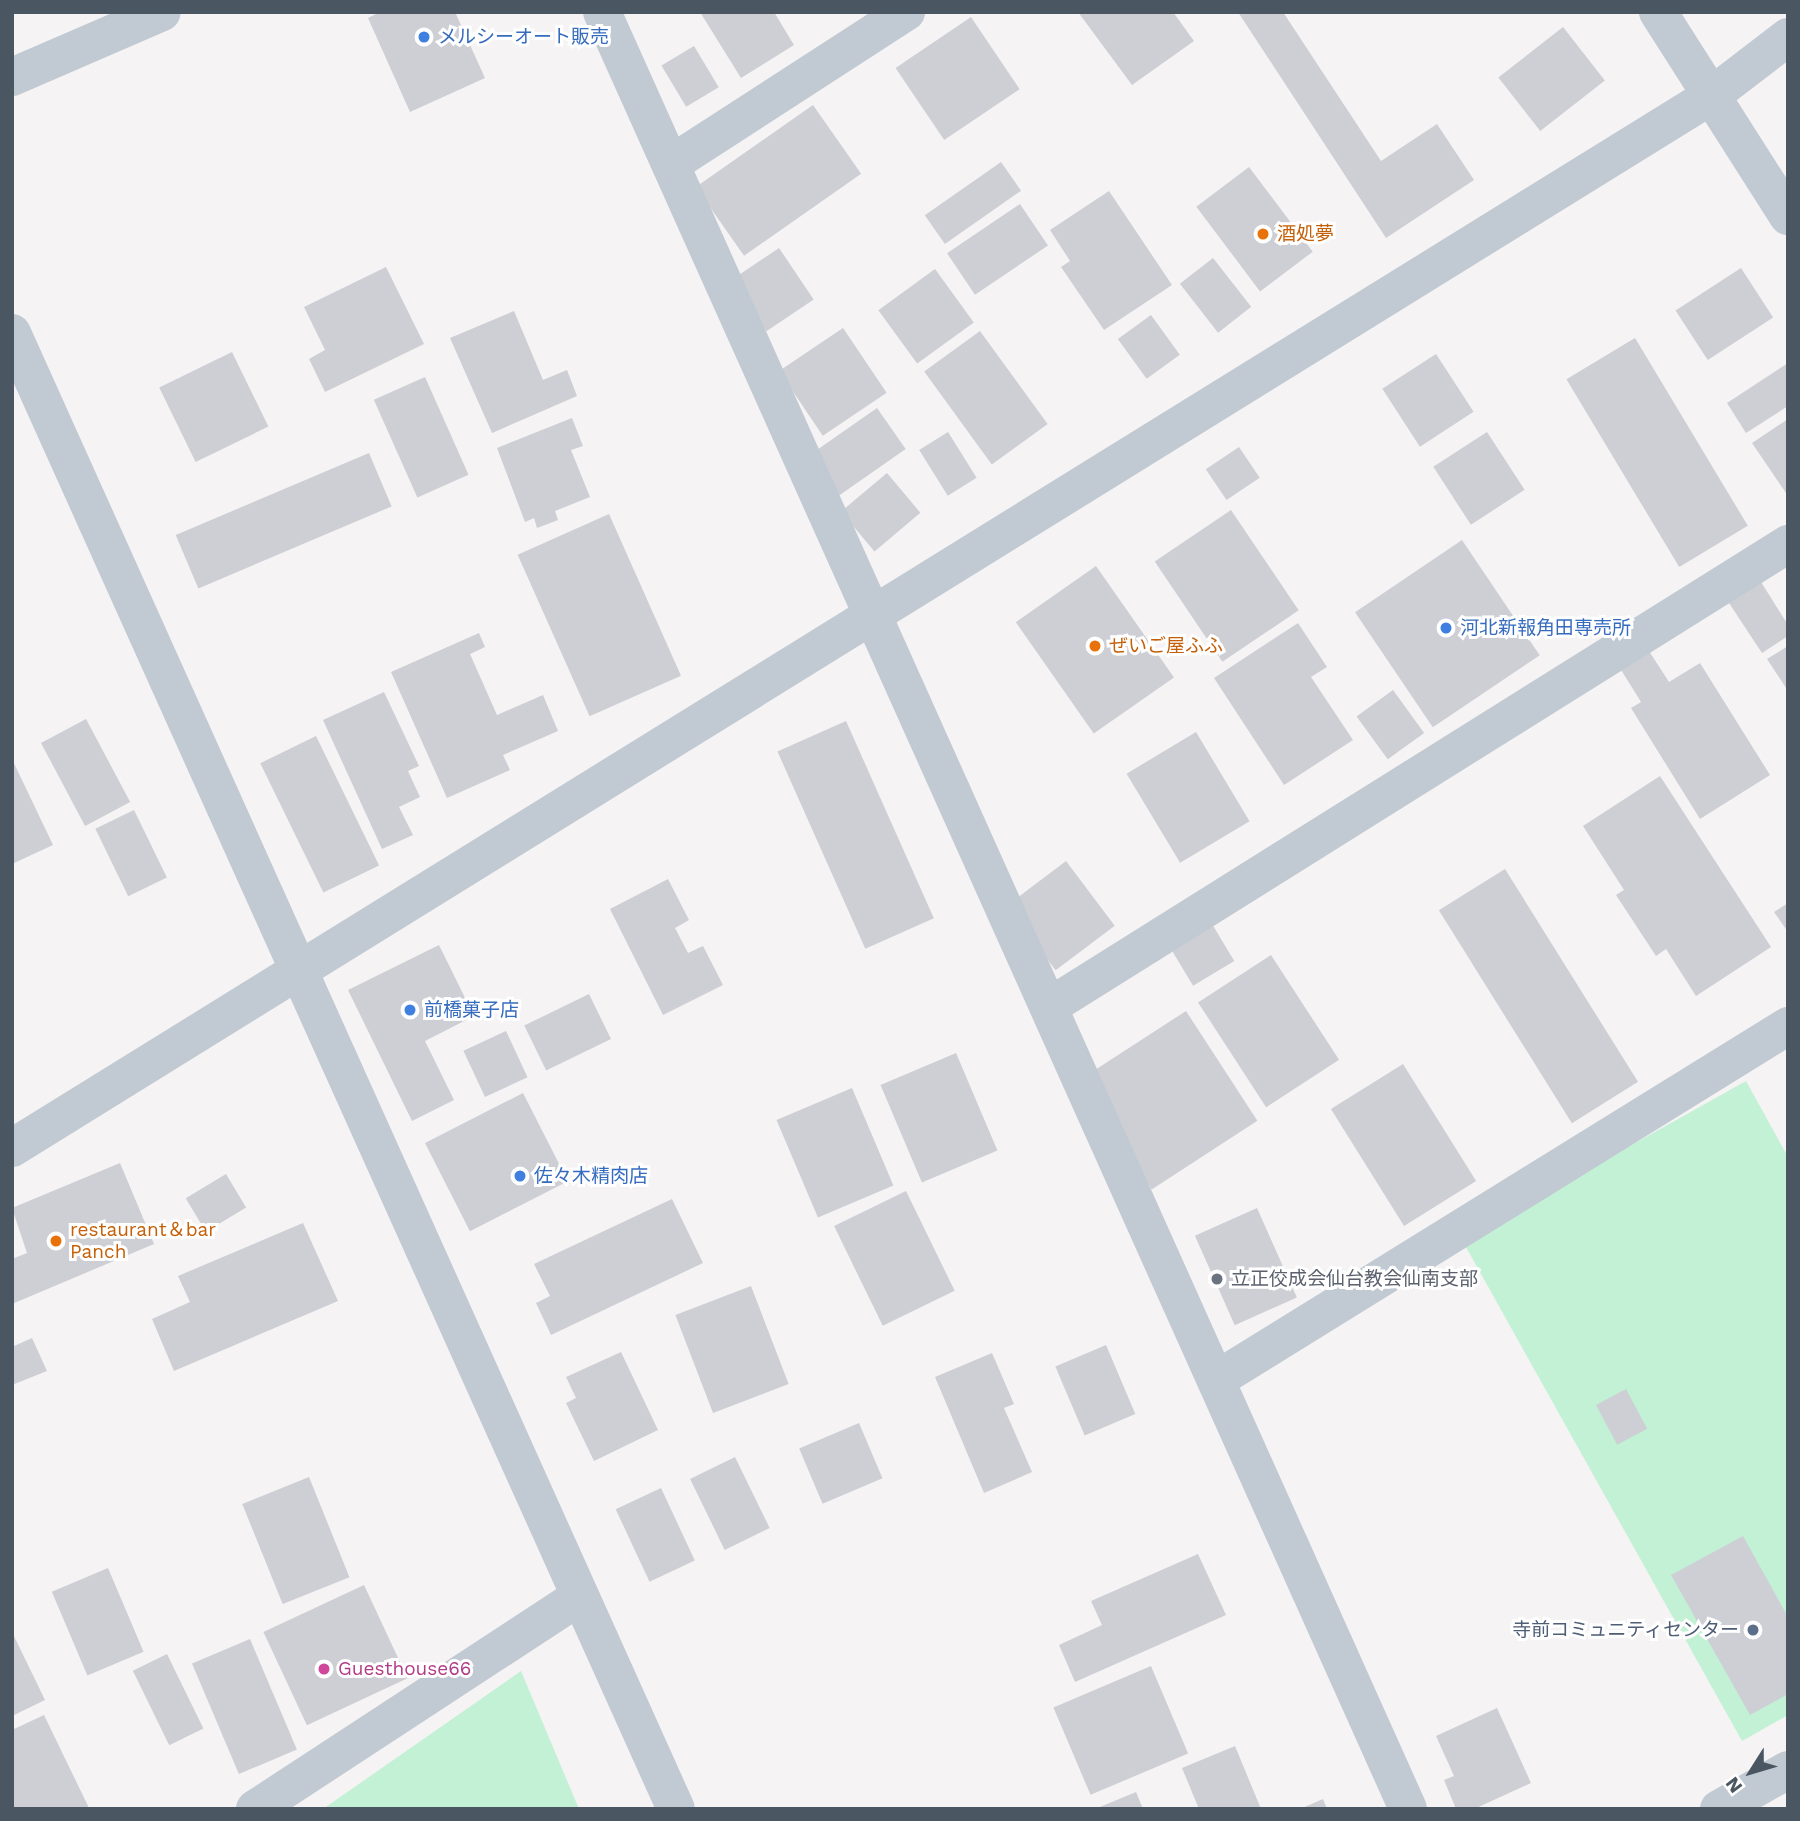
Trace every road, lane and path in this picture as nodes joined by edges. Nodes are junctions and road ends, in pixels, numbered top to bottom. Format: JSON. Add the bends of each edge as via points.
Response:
{"nodes":[{"id":1,"x":162,"y":12,"type":"edge"},
{"id":2,"x":602,"y":12,"type":"edge"},
{"id":3,"x":906,"y":12,"type":"edge"},
{"id":4,"x":1658,"y":12,"type":"edge"},
{"id":5,"x":1788,"y":37,"type":"edge"},
{"id":6,"x":12,"y":77,"type":"edge"},
{"id":7,"x":1711,"y":96,"type":"junction"},
{"id":8,"x":671,"y":164,"type":"junction"},
{"id":9,"x":1788,"y":216,"type":"edge"},
{"id":10,"x":12,"y":333,"type":"edge"},
{"id":11,"x":1788,"y":544,"type":"edge"},
{"id":12,"x":870,"y":618,"type":"junction"},
{"id":13,"x":299,"y":970,"type":"junction"},
{"id":14,"x":1050,"y":1006,"type":"junction"},
{"id":15,"x":1785,"y":1035,"type":"edge"},
{"id":16,"x":12,"y":1149,"type":"edge"},
{"id":17,"x":1216,"y":1380,"type":"junction"},
{"id":18,"x":578,"y":1598,"type":"junction"},
{"id":19,"x":1788,"y":1770,"type":"edge"},
{"id":20,"x":255,"y":1809,"type":"edge"},
{"id":21,"x":676,"y":1809,"type":"edge"},
{"id":22,"x":1408,"y":1809,"type":"edge"},
{"id":23,"x":1719,"y":1809,"type":"edge"}],
"edges":[{"from":1,"to":6,"type":"street"},
{"from":2,"to":8,"type":"street"},
{"from":3,"to":8,"type":"street"},
{"from":4,"to":7,"type":"street"},
{"from":5,"to":7,"type":"street"},
{"from":7,"to":9,"type":"street"},
{"from":7,"to":12,"type":"street"},
{"from":8,"to":12,"type":"street"},
{"from":10,"to":13,"type":"street"},
{"from":11,"to":14,"type":"street"},
{"from":12,"to":13,"type":"street"},
{"from":12,"to":14,"type":"street"},
{"from":13,"to":16,"type":"street"},
{"from":13,"to":18,"type":"street"},
{"from":14,"to":17,"type":"street"},
{"from":15,"to":17,"type":"street"},
{"from":17,"to":22,"type":"street"},
{"from":18,"to":20,"type":"street"},
{"from":18,"to":21,"type":"street"},
{"from":19,"to":23,"type":"street"}]}
